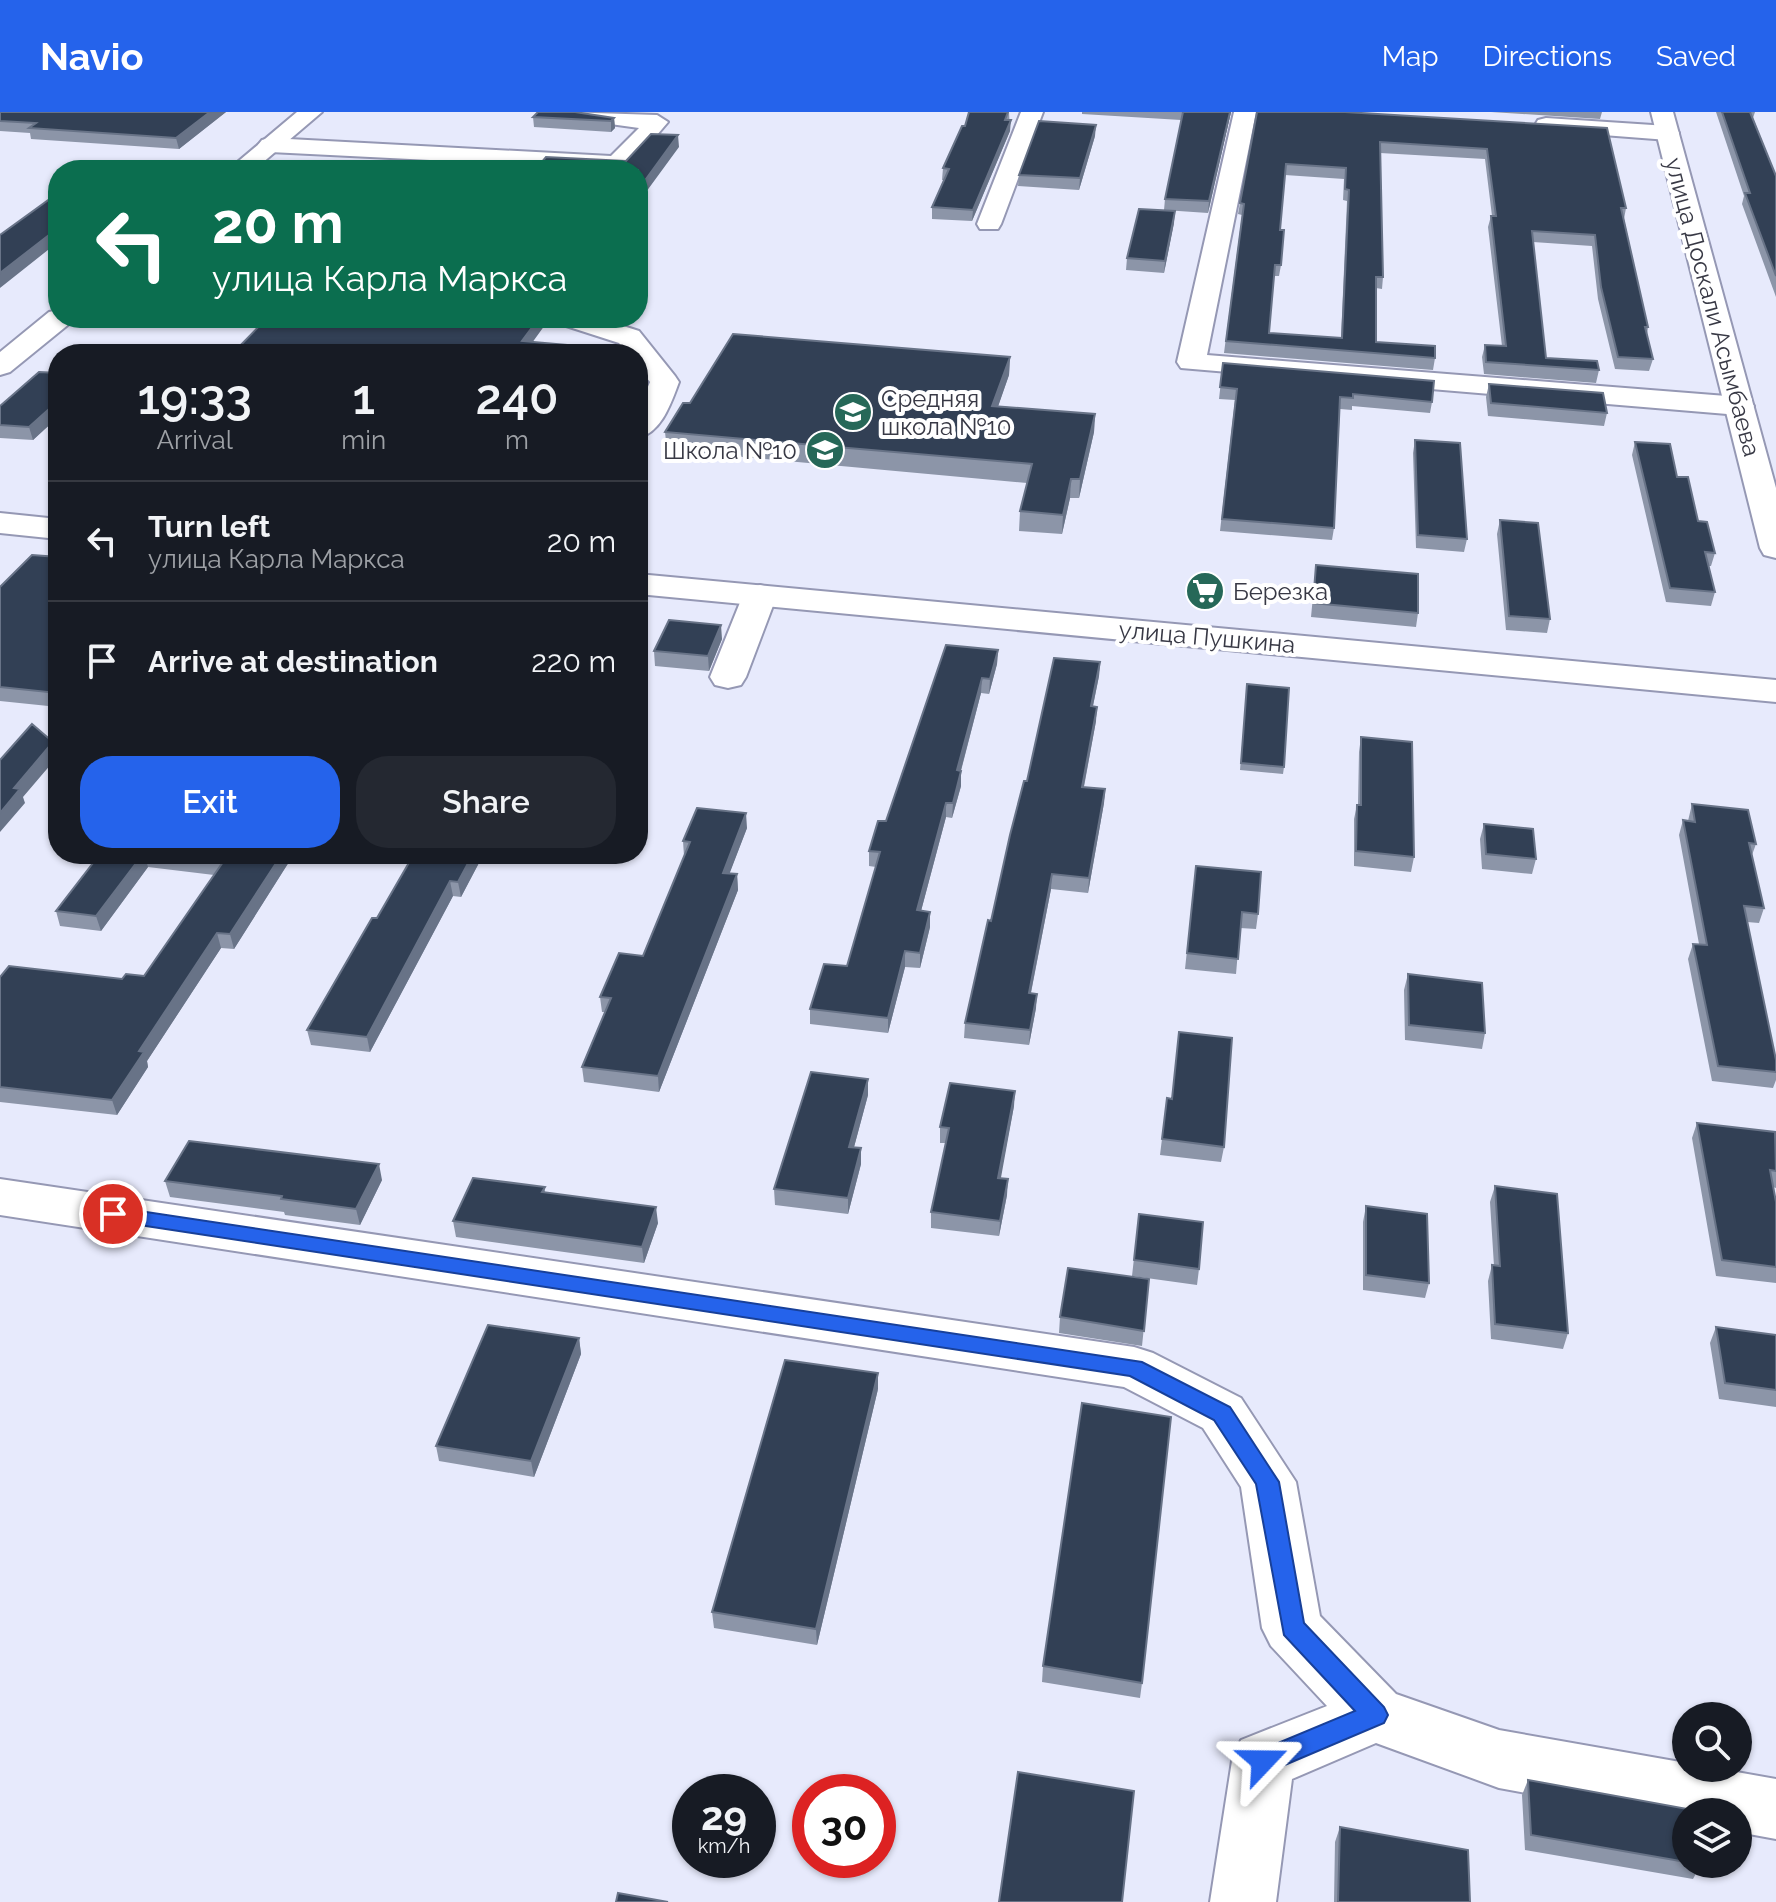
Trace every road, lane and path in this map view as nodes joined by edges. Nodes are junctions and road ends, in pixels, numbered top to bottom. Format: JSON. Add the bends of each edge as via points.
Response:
{"nodes":[{"id":1,"x":311,"y":112,"type":"edge"},
{"id":2,"x":574,"y":112,"type":"edge"},
{"id":3,"x":1032,"y":112,"type":"edge"},
{"id":4,"x":1245,"y":112,"type":"edge"},
{"id":5,"x":662,"y":117,"type":"edge"},
{"id":6,"x":1665,"y":122,"type":"edge"},
{"id":7,"x":1528,"y":124,"type":"edge"},
{"id":8,"x":270,"y":145,"type":"junction"},
{"id":9,"x":252,"y":160,"type":"edge"},
{"id":10,"x":443,"y":160,"type":"edge"},
{"id":11,"x":622,"y":160,"type":"edge"},
{"id":12,"x":989,"y":224,"type":"dead end"},
{"id":13,"x":48,"y":326,"type":"edge"},
{"id":14,"x":601,"y":328,"type":"edge"},
{"id":15,"x":635,"y":344,"type":"edge"},
{"id":16,"x":5,"y":358,"type":"edge"},
{"id":17,"x":648,"y":361,"type":"edge"},
{"id":18,"x":1739,"y":406,"type":"junction"},
{"id":19,"x":648,"y":417,"type":"edge"},
{"id":20,"x":0,"y":523,"type":"edge"},
{"id":21,"x":48,"y":528,"type":"edge"},
{"id":22,"x":1776,"y":548,"type":"edge"},
{"id":23,"x":648,"y":585,"type":"edge"},
{"id":24,"x":760,"y":595,"type":"junction"},
{"id":25,"x":728,"y":677,"type":"dead end"},
{"id":26,"x":1776,"y":691,"type":"edge"},
{"id":27,"x":0,"y":1197,"type":"edge"},
{"id":28,"x":1375,"y":1715,"type":"junction"},
{"id":29,"x":1776,"y":1809,"type":"edge"},
{"id":30,"x":1243,"y":1902,"type":"edge"}],
"edges":[{"from":1,"to":8,"type":"street"},
{"from":2,"to":5,"type":"street","via":[[617,120]]},
{"from":3,"to":12,"type":"street"},
{"from":4,"to":18,"type":"street","via":[[1191,362]]},
{"from":5,"to":11,"type":"street"},
{"from":6,"to":7,"type":"street"},
{"from":6,"to":18,"type":"street","name":"улица Доскали Асымбаева"},
{"from":8,"to":9,"type":"street"},
{"from":8,"to":10,"type":"street"},
{"from":13,"to":16,"type":"street"},
{"from":14,"to":15,"type":"street"},
{"from":17,"to":19,"type":"street","via":[[665,382]]},
{"from":18,"to":22,"type":"street","name":"улица Доскали Асымбаева"},
{"from":20,"to":21,"type":"street"},
{"from":23,"to":24,"type":"street","name":"улица Пушкина"},
{"from":24,"to":25,"type":"street"},
{"from":24,"to":26,"type":"street","name":"улица Пушкина"},
{"from":27,"to":28,"type":"street","via":[[1134,1368],[1222,1413],[1268,1482],[1292,1628]]},
{"from":28,"to":29,"type":"street","via":[[1499,1759]]},
{"from":28,"to":30,"type":"street","via":[[1263,1761]]}]}
